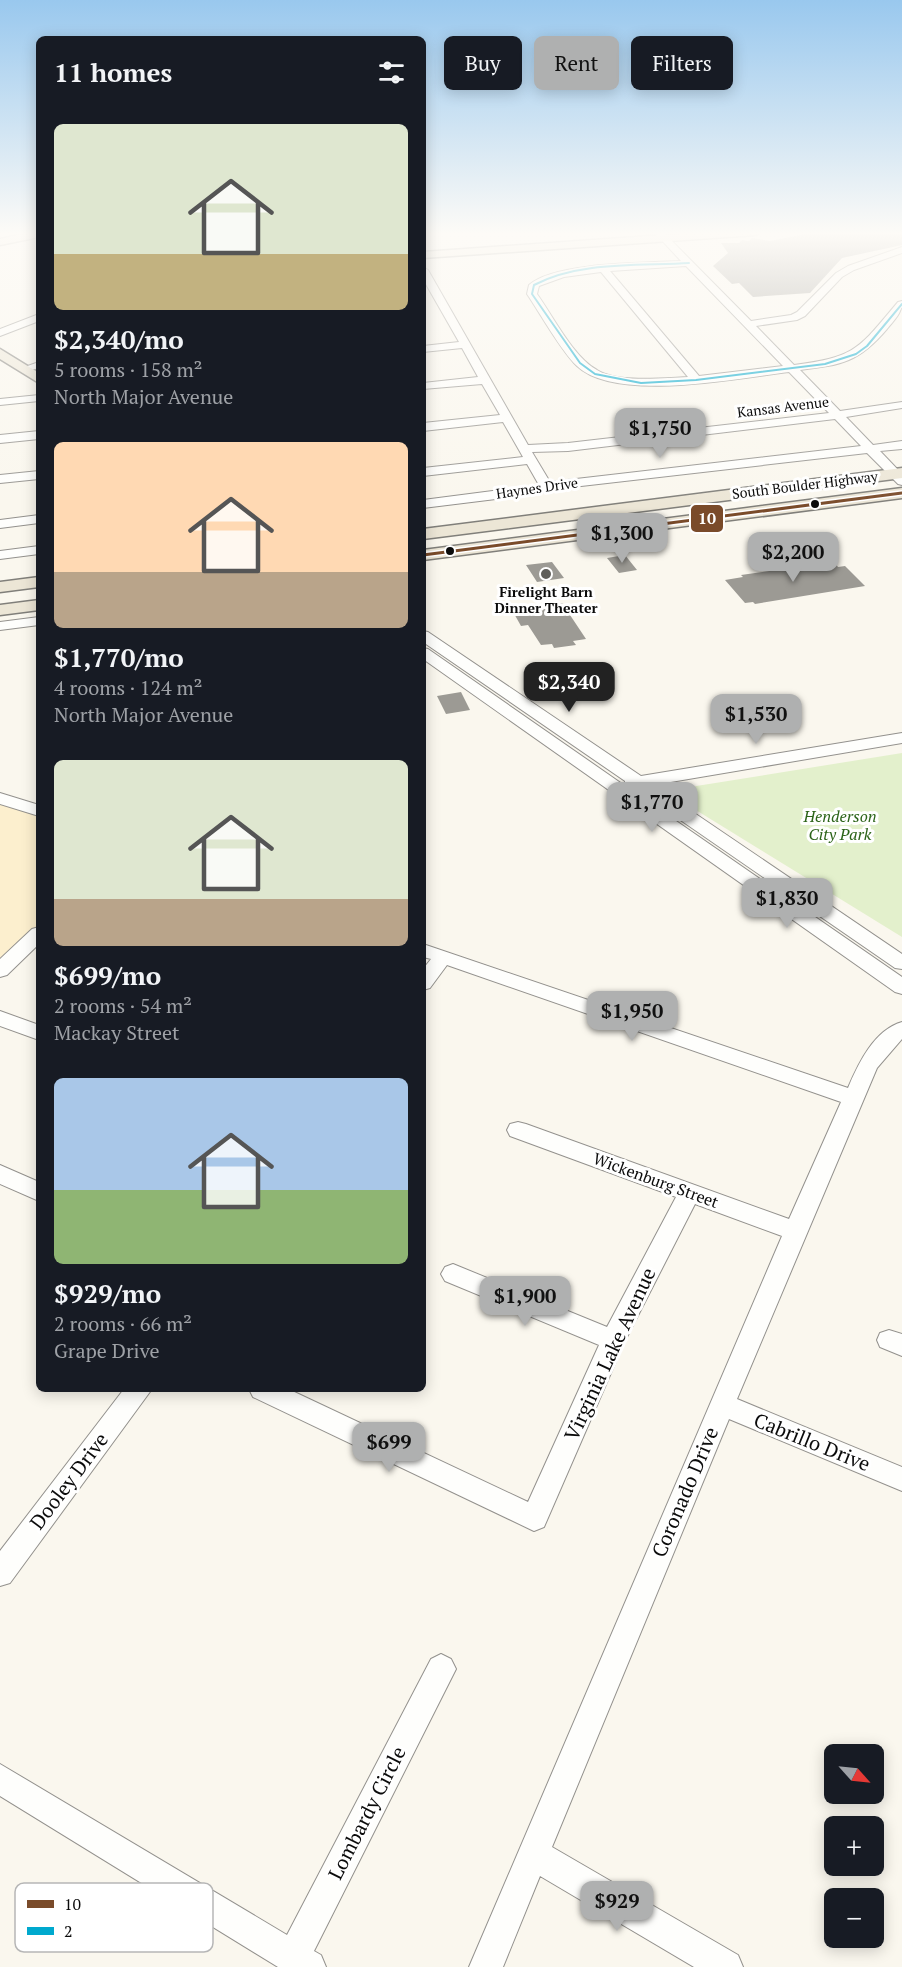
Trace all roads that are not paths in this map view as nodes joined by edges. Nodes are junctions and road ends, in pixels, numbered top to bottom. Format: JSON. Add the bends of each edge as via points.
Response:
{"nodes":[{"id":1,"x":22,"y":324,"type":"edge"},
{"id":2,"x":453,"y":324,"type":"edge"},
{"id":3,"x":553,"y":324,"type":"edge"},
{"id":4,"x":649,"y":324,"type":"edge"},
{"id":5,"x":748,"y":324,"type":"edge"},
{"id":6,"x":886,"y":324,"type":"edge"},
{"id":7,"x":0,"y":333,"type":"edge"},
{"id":8,"x":465,"y":345,"type":"junction"},
{"id":9,"x":426,"y":349,"type":"edge"},
{"id":10,"x":0,"y":353,"type":"edge"},
{"id":11,"x":36,"y":366,"type":"edge"},
{"id":12,"x":24,"y":369,"type":"junction"},
{"id":13,"x":792,"y":369,"type":"junction"},
{"id":14,"x":36,"y":377,"type":"edge"},
{"id":15,"x":485,"y":380,"type":"junction"},
{"id":16,"x":696,"y":380,"type":"junction"},
{"id":17,"x":426,"y":386,"type":"edge"},
{"id":18,"x":36,"y":398,"type":"edge"},
{"id":19,"x":0,"y":402,"type":"edge"},
{"id":20,"x":902,"y":405,"type":"edge"},
{"id":21,"x":837,"y":416,"type":"junction"},
{"id":22,"x":506,"y":418,"type":"junction"},
{"id":23,"x":426,"y":427,"type":"edge"},
{"id":24,"x":36,"y":435,"type":"edge"},
{"id":25,"x":0,"y":439,"type":"edge"},
{"id":26,"x":902,"y":445,"type":"edge"},
{"id":27,"x":869,"y":449,"type":"junction"},
{"id":28,"x":527,"y":454,"type":"junction"},
{"id":29,"x":426,"y":471,"type":"edge"},
{"id":30,"x":36,"y":475,"type":"edge"},
{"id":31,"x":900,"y":476,"type":"edge"},
{"id":32,"x":0,"y":479,"type":"edge"},
{"id":33,"x":546,"y":487,"type":"junction"},
{"id":34,"x":902,"y":493,"type":"edge"},
{"id":35,"x":426,"y":504,"type":"edge"},
{"id":36,"x":36,"y":519,"type":"edge"},
{"id":37,"x":0,"y":524,"type":"edge"},
{"id":38,"x":426,"y":534,"type":"edge"},
{"id":39,"x":36,"y":550,"type":"edge"},
{"id":40,"x":0,"y":555,"type":"edge"},
{"id":41,"x":426,"y":555,"type":"edge"},
{"id":42,"x":36,"y":582,"type":"edge"},
{"id":43,"x":0,"y":587,"type":"edge"},
{"id":44,"x":36,"y":606,"type":"edge"},
{"id":45,"x":1,"y":618,"type":"edge"},
{"id":46,"x":36,"y":621,"type":"edge"},
{"id":47,"x":426,"y":637,"type":"edge"},
{"id":48,"x":426,"y":654,"type":"edge"},
{"id":49,"x":479,"y":672,"type":"junction"},
{"id":50,"x":461,"y":678,"type":"junction"},
{"id":51,"x":561,"y":728,"type":"junction"},
{"id":52,"x":544,"y":736,"type":"junction"},
{"id":53,"x":902,"y":738,"type":"edge"},
{"id":54,"x":639,"y":782,"type":"junction"},
{"id":55,"x":615,"y":786,"type":"junction"},
{"id":56,"x":0,"y":798,"type":"edge"},
{"id":57,"x":36,"y":810,"type":"edge"},
{"id":58,"x":735,"y":848,"type":"junction"},
{"id":59,"x":717,"y":857,"type":"junction"},
{"id":60,"x":36,"y":936,"type":"edge"},
{"id":61,"x":426,"y":952,"type":"edge"},
{"id":62,"x":442,"y":957,"type":"junction"},
{"id":63,"x":902,"y":963,"type":"edge"},
{"id":64,"x":0,"y":970,"type":"edge"},
{"id":65,"x":426,"y":979,"type":"edge"},
{"id":66,"x":902,"y":987,"type":"edge"},
{"id":67,"x":0,"y":1017,"type":"edge"},
{"id":68,"x":902,"y":1029,"type":"edge"},
{"id":69,"x":36,"y":1032,"type":"edge"},
{"id":70,"x":854,"y":1098,"type":"junction"},
{"id":71,"x":518,"y":1130,"type":"dead end"},
{"id":72,"x":0,"y":1174,"type":"edge"},
{"id":73,"x":36,"y":1191,"type":"edge"},
{"id":74,"x":689,"y":1192,"type":"junction"},
{"id":75,"x":795,"y":1231,"type":"junction"},
{"id":76,"x":453,"y":1274,"type":"dead end"},
{"id":77,"x":613,"y":1340,"type":"junction"},
{"id":78,"x":137,"y":1392,"type":"edge"},
{"id":79,"x":268,"y":1392,"type":"edge"},
{"id":80,"x":722,"y":1405,"type":"junction"},
{"id":81,"x":902,"y":1479,"type":"edge"},
{"id":82,"x":0,"y":1573,"type":"edge"},
{"id":83,"x":441,"y":1669,"type":"dead end"},
{"id":84,"x":0,"y":1779,"type":"edge"},
{"id":85,"x":534,"y":1854,"type":"junction"},
{"id":86,"x":171,"y":1883,"type":"edge"},
{"id":87,"x":213,"y":1908,"type":"edge"},
{"id":88,"x":301,"y":1962,"type":"edge"},
{"id":89,"x":486,"y":1967,"type":"edge"},
{"id":90,"x":726,"y":1967,"type":"edge"}],
"edges":[{"from":1,"to":7,"type":"street"},
{"from":2,"to":8,"type":"street"},
{"from":3,"to":16,"type":"street","via":[[580,363],[595,374],[630,382]]},
{"from":4,"to":16,"type":"street"},
{"from":5,"to":13,"type":"street"},
{"from":6,"to":13,"type":"street","via":[[856,354]]},
{"from":8,"to":9,"type":"street"},
{"from":8,"to":15,"type":"street"},
{"from":10,"to":12,"type":"main road"},
{"from":11,"to":12,"type":"street"},
{"from":12,"to":14,"type":"main road"},
{"from":13,"to":16,"type":"street"},
{"from":13,"to":21,"type":"street"},
{"from":15,"to":17,"type":"street"},
{"from":15,"to":22,"type":"street"},
{"from":18,"to":19,"type":"street"},
{"from":20,"to":21,"type":"street","name":"Kansas Avenue"},
{"from":21,"to":27,"type":"street"},
{"from":21,"to":28,"type":"street","name":"Kansas Avenue"},
{"from":22,"to":23,"type":"street"},
{"from":22,"to":28,"type":"street"},
{"from":24,"to":25,"type":"street"},
{"from":26,"to":27,"type":"street","name":"Haynes Drive"},
{"from":27,"to":31,"type":"street"},
{"from":27,"to":33,"type":"street","name":"Haynes Drive"},
{"from":28,"to":29,"type":"street","name":"Kansas Avenue"},
{"from":28,"to":33,"type":"street"},
{"from":30,"to":32,"type":"street"},
{"from":31,"to":38,"type":"main road","name":"South Boulder Highway"},
{"from":33,"to":35,"type":"street","name":"Haynes Drive"},
{"from":34,"to":41,"type":"main road","name":"South Boulder Highway"},
{"from":36,"to":37,"type":"street"},
{"from":39,"to":40,"type":"street"},
{"from":42,"to":43,"type":"main road"},
{"from":44,"to":45,"type":"main road"},
{"from":45,"to":46,"type":"street"},
{"from":47,"to":49,"type":"street"},
{"from":48,"to":50,"type":"street"},
{"from":49,"to":50,"type":"street"},
{"from":49,"to":51,"type":"street"},
{"from":50,"to":52,"type":"street"},
{"from":51,"to":52,"type":"street"},
{"from":51,"to":54,"type":"street"},
{"from":52,"to":55,"type":"street"},
{"from":53,"to":54,"type":"street"},
{"from":54,"to":55,"type":"street"},
{"from":54,"to":58,"type":"street"},
{"from":55,"to":59,"type":"street"},
{"from":56,"to":57,"type":"street"},
{"from":58,"to":59,"type":"street"},
{"from":58,"to":63,"type":"street"},
{"from":59,"to":66,"type":"street"},
{"from":60,"to":64,"type":"street"},
{"from":61,"to":62,"type":"street"},
{"from":62,"to":65,"type":"street"},
{"from":62,"to":70,"type":"street"},
{"from":67,"to":69,"type":"street"},
{"from":68,"to":70,"type":"street","name":"Coronado Drive","via":[[868,1065]]},
{"from":70,"to":75,"type":"street","name":"Coronado Drive"},
{"from":71,"to":74,"type":"street","name":"Wickenburg Street"},
{"from":72,"to":73,"type":"street"},
{"from":74,"to":75,"type":"street","name":"Wickenburg Street"},
{"from":74,"to":77,"type":"street","name":"Virginia Lake Avenue"},
{"from":75,"to":80,"type":"street","name":"Coronado Drive"},
{"from":76,"to":77,"type":"street"},
{"from":77,"to":79,"type":"street","name":"Virginia Lake Avenue","via":[[534,1518]]},
{"from":78,"to":82,"type":"street","name":"Dooley Drive"},
{"from":80,"to":81,"type":"street","name":"Cabrillo Drive"},
{"from":80,"to":85,"type":"street","name":"Coronado Drive"},
{"from":83,"to":88,"type":"street","name":"Lombardy Circle"},
{"from":84,"to":86,"type":"street"},
{"from":85,"to":89,"type":"street","name":"Coronado Drive"},
{"from":85,"to":90,"type":"street"},
{"from":87,"to":88,"type":"street"}]}
